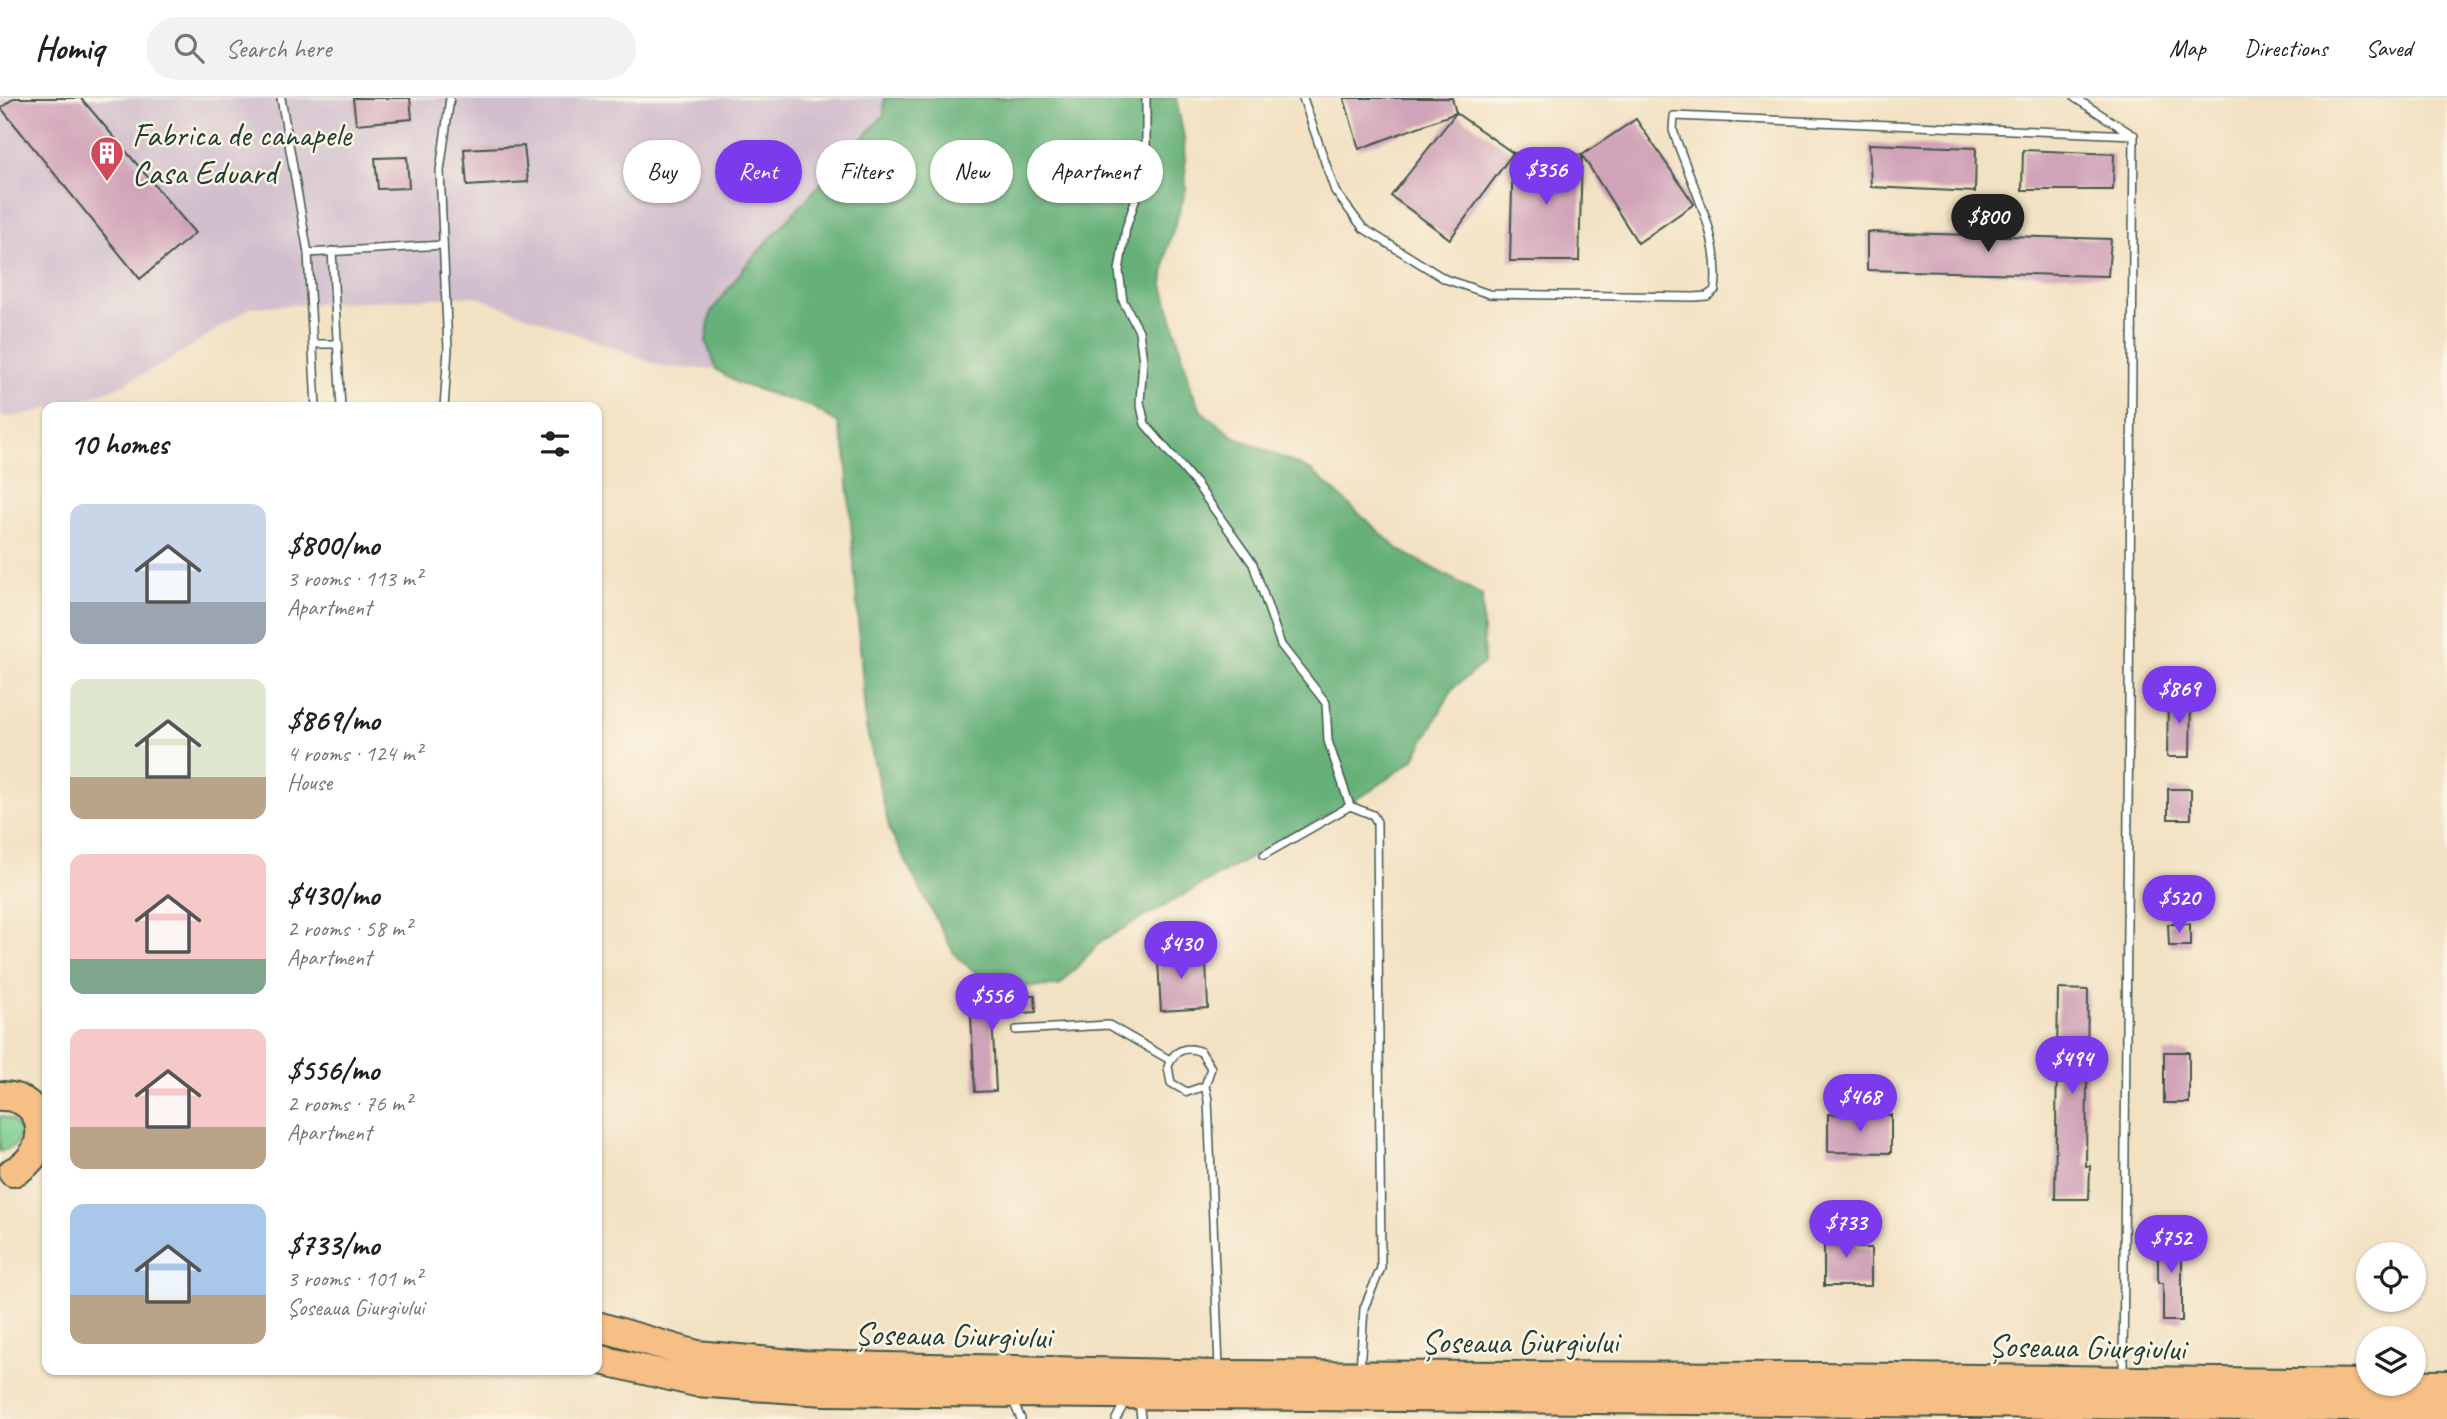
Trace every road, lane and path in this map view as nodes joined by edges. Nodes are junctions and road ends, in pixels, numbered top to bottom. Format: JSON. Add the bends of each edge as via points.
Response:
{"nodes":[{"id":1,"x":281,"y":98,"type":"edge"},
{"id":2,"x":450,"y":98,"type":"edge"},
{"id":3,"x":1146,"y":98,"type":"edge"},
{"id":4,"x":1303,"y":98,"type":"edge"},
{"id":5,"x":2076,"y":98,"type":"edge"},
{"id":6,"x":2134,"y":135,"type":"junction"},
{"id":7,"x":443,"y":245,"type":"junction"},
{"id":8,"x":332,"y":251,"type":"junction"},
{"id":9,"x":308,"y":253,"type":"junction"},
{"id":10,"x":313,"y":344,"type":"junction"},
{"id":11,"x":337,"y":344,"type":"junction"},
{"id":12,"x":316,"y":402,"type":"edge"},
{"id":13,"x":341,"y":402,"type":"edge"},
{"id":14,"x":444,"y":402,"type":"edge"},
{"id":15,"x":1350,"y":806,"type":"junction"},
{"id":16,"x":1264,"y":855,"type":"dead end"},
{"id":17,"x":1016,"y":1030,"type":"dead end"},
{"id":18,"x":1170,"y":1060,"type":"junction"},
{"id":19,"x":1205,"y":1086,"type":"junction"},
{"id":20,"x":0,"y":1096,"type":"edge"},
{"id":21,"x":42,"y":1123,"type":"edge"},
{"id":22,"x":6,"y":1173,"type":"edge"},
{"id":23,"x":42,"y":1173,"type":"edge"},
{"id":24,"x":602,"y":1327,"type":"edge"},
{"id":25,"x":602,"y":1360,"type":"edge"},
{"id":26,"x":1219,"y":1375,"type":"junction"},
{"id":27,"x":1360,"y":1376,"type":"junction"},
{"id":28,"x":2123,"y":1382,"type":"junction"},
{"id":29,"x":1008,"y":1393,"type":"junction"},
{"id":30,"x":1138,"y":1403,"type":"edge"},
{"id":31,"x":2440,"y":1405,"type":"edge"},
{"id":32,"x":1021,"y":1419,"type":"edge"},
{"id":33,"x":1116,"y":1419,"type":"edge"}],
"edges":[{"from":1,"to":9,"type":"lane"},
{"from":2,"to":7,"type":"lane","via":[[440,171]]},
{"from":3,"to":15,"type":"lane","via":[[1146,169],[1126,228],[1119,271],[1124,302],[1139,331],[1143,361],[1140,402],[1145,424],[1197,485],[1253,564],[1281,645],[1326,703],[1328,741]]},
{"from":4,"to":6,"type":"lane","via":[[1335,191],[1363,228],[1445,279],[1489,294],[1541,297],[1694,297],[1715,290],[1717,271],[1704,209],[1672,130],[1674,116]]},
{"from":5,"to":6,"type":"lane"},
{"from":6,"to":28,"type":"lane"},
{"from":7,"to":8,"type":"lane"},
{"from":7,"to":14,"type":"lane","via":[[448,349]]},
{"from":8,"to":9,"type":"lane"},
{"from":8,"to":11,"type":"lane"},
{"from":9,"to":10,"type":"lane"},
{"from":10,"to":11,"type":"lane"},
{"from":10,"to":12,"type":"lane"},
{"from":11,"to":13,"type":"lane"},
{"from":15,"to":16,"type":"lane"},
{"from":15,"to":27,"type":"lane","via":[[1373,815],[1378,853],[1381,1268],[1364,1308]]},
{"from":17,"to":18,"type":"lane","via":[[1109,1025]]},
{"from":18,"to":19,"type":"lane","via":[[1168,1076],[1179,1090],[1194,1092]]},
{"from":18,"to":19,"type":"lane","via":[[1187,1048],[1201,1052],[1211,1068]]},
{"from":19,"to":26,"type":"lane"},
{"from":20,"to":21,"type":"highway","via":[[25,1103]]},
{"from":21,"to":22,"type":"highway","via":[[34,1157]]},
{"from":22,"to":23,"type":"highway"},
{"from":24,"to":26,"type":"highway","name":"Șoseaua Giurgiului","via":[[697,1355],[766,1364]]},
{"from":25,"to":29,"type":"highway","name":"Șoseaua Giurgiului","via":[[731,1386]]},
{"from":26,"to":27,"type":"highway","name":"Șoseaua Giurgiului"},
{"from":27,"to":28,"type":"highway","name":"Șoseaua Giurgiului"},
{"from":28,"to":31,"type":"highway","name":"Șoseaua Giurgiului"},
{"from":29,"to":30,"type":"highway","name":"Șoseaua Giurgiului"},
{"from":29,"to":32,"type":"lane"},
{"from":30,"to":31,"type":"highway","name":"Șoseaua Giurgiului"},
{"from":30,"to":33,"type":"lane","via":[[1122,1404]]}]}
